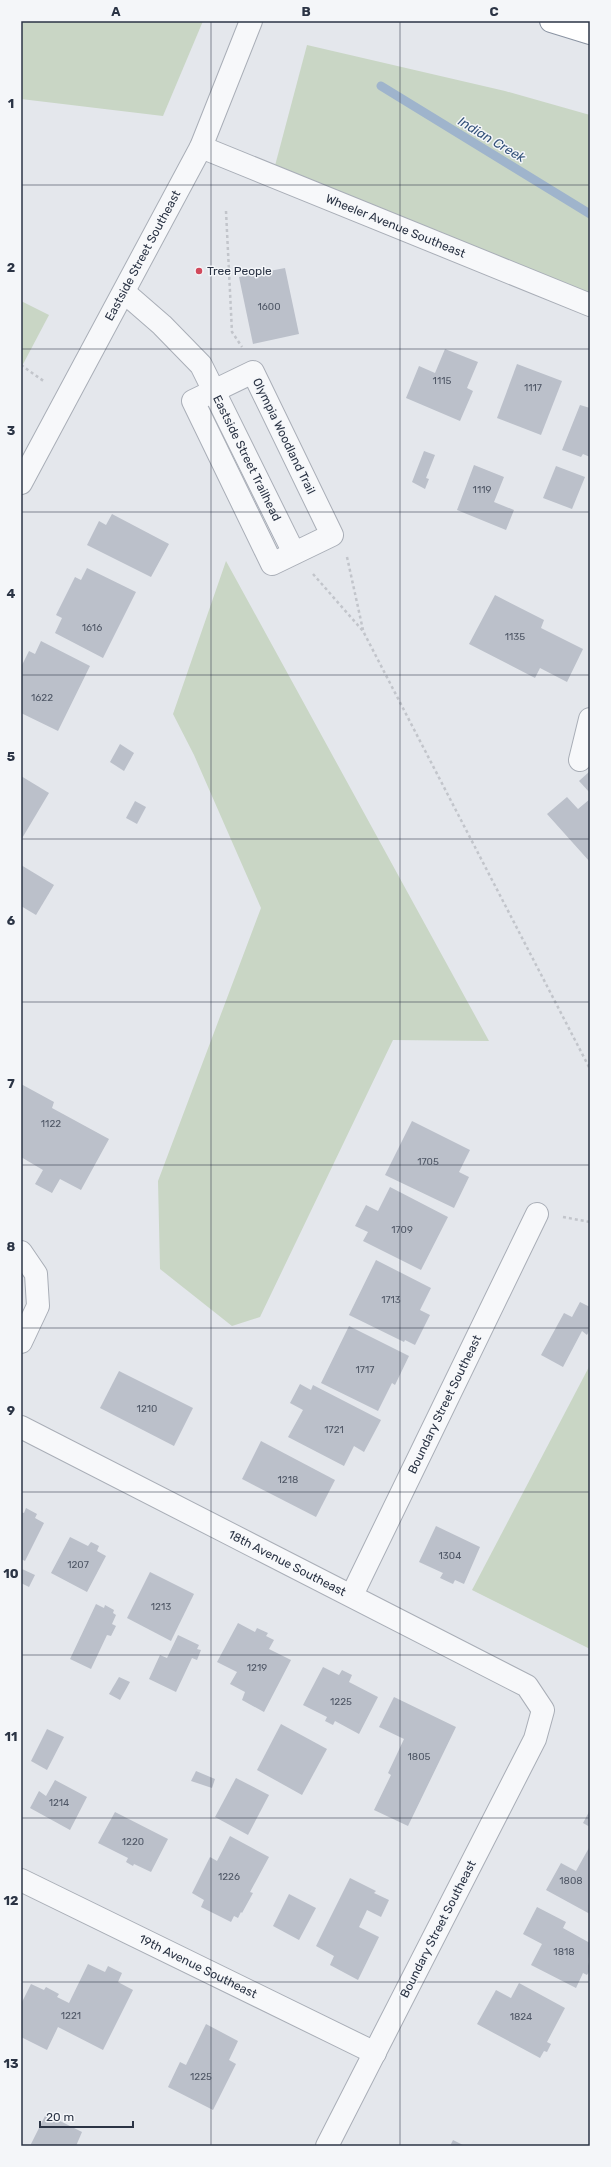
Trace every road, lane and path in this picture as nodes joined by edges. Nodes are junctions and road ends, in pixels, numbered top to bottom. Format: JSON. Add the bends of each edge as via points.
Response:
{"nodes":[{"id":1,"x":251,"y":21,"type":"edge"},
{"id":2,"x":551,"y":21,"type":"edge"},
{"id":3,"x":590,"y":32,"type":"edge"},
{"id":4,"x":201,"y":147,"type":"junction"},
{"id":5,"x":124,"y":292,"type":"junction"},
{"id":6,"x":590,"y":305,"type":"edge"},
{"id":7,"x":214,"y":390,"type":"junction"},
{"id":8,"x":21,"y":483,"type":"edge"},
{"id":9,"x":294,"y":553,"type":"junction"},
{"id":10,"x":590,"y":719,"type":"edge"},
{"id":11,"x":580,"y":760,"type":"dead end"},
{"id":12,"x":590,"y":1069,"type":"edge"},
{"id":13,"x":537,"y":1214,"type":"dead end"},
{"id":14,"x":21,"y":1252,"type":"edge"},
{"id":15,"x":21,"y":1342,"type":"edge"},
{"id":16,"x":21,"y":1426,"type":"edge"},
{"id":17,"x":352,"y":1595,"type":"junction"},
{"id":18,"x":543,"y":1710,"type":"joint"},
{"id":19,"x":21,"y":1880,"type":"edge"},
{"id":20,"x":375,"y":2054,"type":"junction"},
{"id":21,"x":328,"y":2146,"type":"edge"}],
"edges":[{"from":1,"to":4,"type":"street","name":"Eastside Street Southeast"},
{"from":2,"to":3,"type":"highway"},
{"from":4,"to":5,"type":"street","name":"Eastside Street Southeast"},
{"from":4,"to":6,"type":"street","name":"Wheeler Avenue Southeast"},
{"from":5,"to":7,"type":"street","name":"Eastside Street Trailhead","via":[[162,325],[201,365]]},
{"from":5,"to":8,"type":"street","name":"Eastside Street Southeast"},
{"from":7,"to":9,"type":"street","name":"Eastside Street Trailhead"},
{"from":7,"to":9,"type":"street","name":"Olympia Woodland Trail","via":[[253,372],[332,535]]},
{"from":9,"to":12,"type":"path","via":[[363,631]]},
{"from":10,"to":11,"type":"street"},
{"from":13,"to":17,"type":"street","name":"Boundary Street Southeast"},
{"from":14,"to":15,"type":"street","via":[[36,1274],[38,1306]]},
{"from":16,"to":17,"type":"street","name":"18th Avenue Southeast"},
{"from":17,"to":18,"type":"street","name":"18th Avenue Southeast","via":[[528,1686]]},
{"from":18,"to":20,"type":"street","name":"Boundary Street Southeast","via":[[536,1739]]},
{"from":19,"to":20,"type":"street","name":"19th Avenue Southeast"},
{"from":20,"to":21,"type":"street","name":"Boundary Street Southeast"}]}
